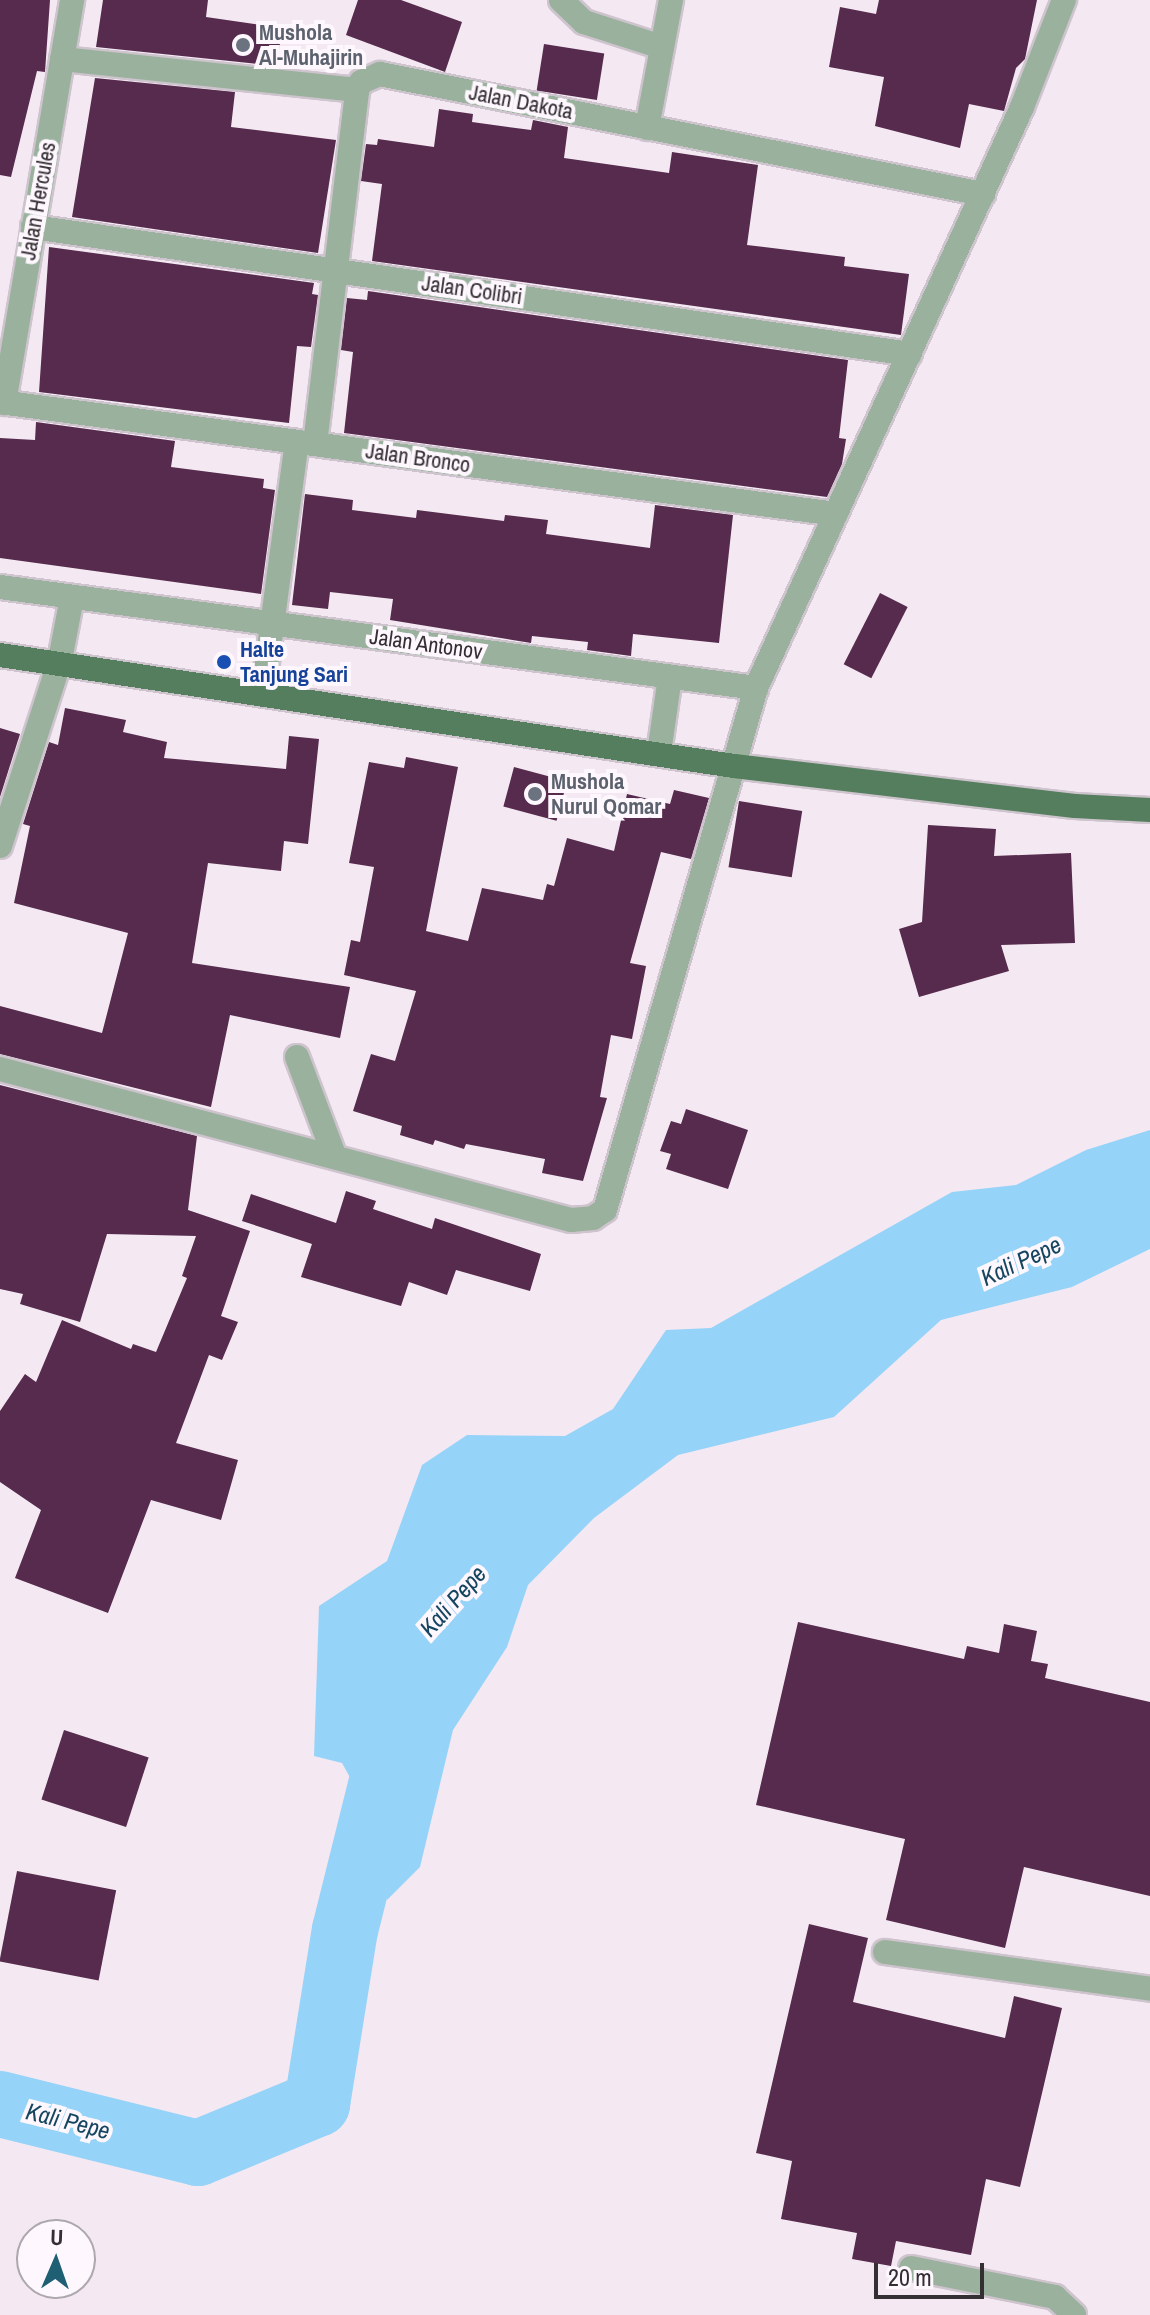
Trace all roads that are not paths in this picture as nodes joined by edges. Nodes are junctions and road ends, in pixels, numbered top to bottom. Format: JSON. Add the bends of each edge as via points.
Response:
{"nodes":[{"id":1,"x":72,"y":0,"type":"edge"},
{"id":2,"x":561,"y":0,"type":"edge"},
{"id":3,"x":671,"y":0,"type":"edge"},
{"id":4,"x":1064,"y":0,"type":"edge"},
{"id":5,"x":662,"y":47,"type":"junction"},
{"id":6,"x":62,"y":59,"type":"junction"},
{"id":7,"x":357,"y":90,"type":"junction"},
{"id":8,"x":647,"y":128,"type":"junction"},
{"id":9,"x":983,"y":194,"type":"junction"},
{"id":10,"x":33,"y":227,"type":"junction"},
{"id":11,"x":334,"y":270,"type":"junction"},
{"id":12,"x":910,"y":354,"type":"junction"},
{"id":13,"x":2,"y":402,"type":"edge"},
{"id":14,"x":306,"y":443,"type":"junction"},
{"id":15,"x":836,"y":514,"type":"junction"},
{"id":16,"x":0,"y":587,"type":"edge"},
{"id":17,"x":72,"y":597,"type":"junction"},
{"id":18,"x":272,"y":624,"type":"junction"},
{"id":19,"x":0,"y":655,"type":"edge"},
{"id":20,"x":60,"y":660,"type":"junction"},
{"id":21,"x":670,"y":677,"type":"junction"},
{"id":22,"x":756,"y":688,"type":"junction"},
{"id":23,"x":263,"y":692,"type":"junction"},
{"id":24,"x":659,"y":753,"type":"junction"},
{"id":25,"x":734,"y":766,"type":"junction"},
{"id":26,"x":1150,"y":810,"type":"edge"},
{"id":27,"x":0,"y":846,"type":"edge"},
{"id":28,"x":297,"y":1057,"type":"dead end"},
{"id":29,"x":0,"y":1069,"type":"edge"},
{"id":30,"x":334,"y":1155,"type":"junction"},
{"id":31,"x":885,"y":1952,"type":"dead end"},
{"id":32,"x":1150,"y":1989,"type":"edge"},
{"id":33,"x":911,"y":2268,"type":"dead end"},
{"id":34,"x":1074,"y":2315,"type":"edge"}],
"edges":[{"from":1,"to":6,"type":"street","name":"Jalan Hercules"},
{"from":2,"to":5,"type":"street","via":[[584,22]]},
{"from":3,"to":5,"type":"street"},
{"from":4,"to":9,"type":"street"},
{"from":5,"to":8,"type":"street"},
{"from":6,"to":7,"type":"street","name":"Jalan Dakota"},
{"from":6,"to":10,"type":"street","name":"Jalan Hercules"},
{"from":7,"to":8,"type":"street","name":"Jalan Dakota","via":[[361,82],[380,74]]},
{"from":7,"to":11,"type":"street"},
{"from":8,"to":9,"type":"street","name":"Jalan Dakota"},
{"from":9,"to":12,"type":"street"},
{"from":10,"to":11,"type":"street","name":"Jalan Colibri"},
{"from":10,"to":13,"type":"street","name":"Jalan Hercules"},
{"from":11,"to":12,"type":"street","name":"Jalan Colibri"},
{"from":11,"to":14,"type":"street"},
{"from":12,"to":15,"type":"street"},
{"from":13,"to":14,"type":"street","name":"Jalan Bronco"},
{"from":14,"to":15,"type":"street","name":"Jalan Bronco"},
{"from":14,"to":18,"type":"street"},
{"from":15,"to":22,"type":"street"},
{"from":16,"to":17,"type":"street","name":"Jalan Antonov"},
{"from":17,"to":18,"type":"street","name":"Jalan Antonov"},
{"from":17,"to":20,"type":"street"},
{"from":18,"to":21,"type":"street","name":"Jalan Antonov"},
{"from":18,"to":23,"type":"street"},
{"from":19,"to":20,"type":"main road"},
{"from":20,"to":23,"type":"main road"},
{"from":20,"to":27,"type":"street"},
{"from":21,"to":22,"type":"street","name":"Jalan Antonov"},
{"from":21,"to":24,"type":"street"},
{"from":22,"to":25,"type":"street"},
{"from":23,"to":24,"type":"main road"},
{"from":24,"to":25,"type":"main road"},
{"from":25,"to":26,"type":"main road"},
{"from":25,"to":30,"type":"street","via":[[605,1210],[593,1218],[571,1220]]},
{"from":28,"to":30,"type":"street"},
{"from":29,"to":30,"type":"street"},
{"from":31,"to":32,"type":"street"},
{"from":33,"to":34,"type":"street","via":[[1055,2297]]}]}
